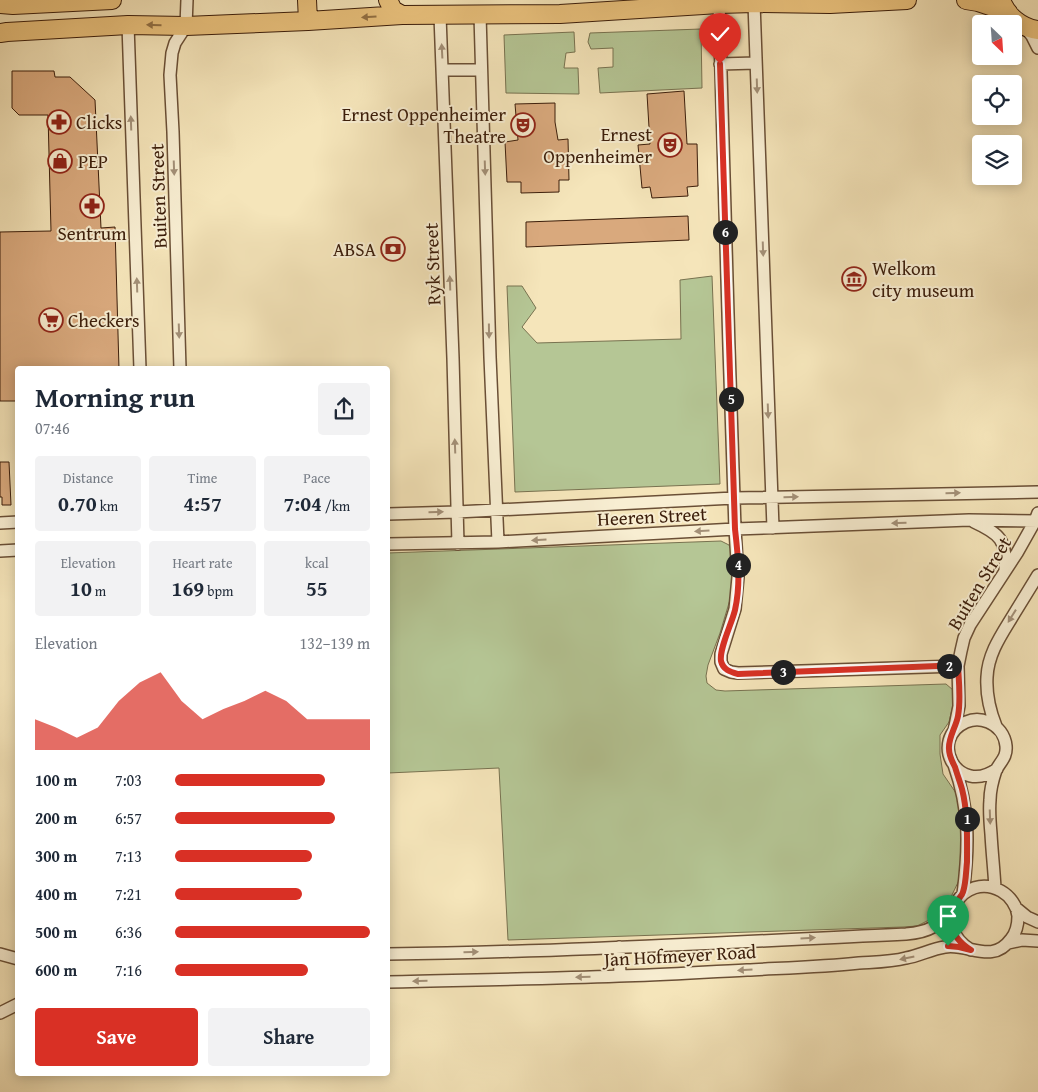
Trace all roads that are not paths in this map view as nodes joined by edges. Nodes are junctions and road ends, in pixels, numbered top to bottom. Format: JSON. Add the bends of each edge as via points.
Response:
{"nodes":[{"id":1,"x":112,"y":0,"type":"edge"},
{"id":2,"x":187,"y":0,"type":"edge"},
{"id":3,"x":307,"y":0,"type":"edge"},
{"id":4,"x":388,"y":0,"type":"edge"},
{"id":5,"x":893,"y":0,"type":"edge"},
{"id":6,"x":907,"y":0,"type":"edge"},
{"id":7,"x":966,"y":0,"type":"edge"},
{"id":8,"x":754,"y":3,"type":"junction"},
{"id":9,"x":0,"y":4,"type":"edge"},
{"id":10,"x":635,"y":4,"type":"edge"},
{"id":11,"x":719,"y":4,"type":"junction"},
{"id":12,"x":1004,"y":6,"type":"edge"},
{"id":13,"x":560,"y":7,"type":"edge"},
{"id":14,"x":402,"y":15,"type":"junction"},
{"id":15,"x":480,"y":15,"type":"junction"},
{"id":16,"x":440,"y":16,"type":"junction"},
{"id":17,"x":308,"y":21,"type":"junction"},
{"id":18,"x":128,"y":25,"type":"junction"},
{"id":19,"x":186,"y":26,"type":"junction"},
{"id":20,"x":1031,"y":28,"type":"edge"},
{"id":21,"x":0,"y":34,"type":"edge"},
{"id":22,"x":1038,"y":48,"type":"edge"},
{"id":23,"x":756,"y":63,"type":"junction"},
{"id":24,"x":720,"y":64,"type":"junction"},
{"id":25,"x":442,"y":70,"type":"junction"},
{"id":26,"x":481,"y":70,"type":"junction"},
{"id":27,"x":140,"y":366,"type":"edge"},
{"id":28,"x":180,"y":366,"type":"edge"},
{"id":29,"x":1038,"y":492,"type":"edge"},
{"id":30,"x":772,"y":497,"type":"junction"},
{"id":31,"x":734,"y":498,"type":"junction"},
{"id":32,"x":496,"y":510,"type":"junction"},
{"id":33,"x":457,"y":512,"type":"junction"},
{"id":34,"x":390,"y":514,"type":"edge"},
{"id":35,"x":1037,"y":519,"type":"edge"},
{"id":36,"x":969,"y":520,"type":"junction"},
{"id":37,"x":15,"y":522,"type":"edge"},
{"id":38,"x":0,"y":523,"type":"edge"},
{"id":39,"x":773,"y":528,"type":"junction"},
{"id":40,"x":735,"y":529,"type":"junction"},
{"id":41,"x":498,"y":542,"type":"junction"},
{"id":42,"x":390,"y":544,"type":"edge"},
{"id":43,"x":458,"y":544,"type":"junction"},
{"id":44,"x":15,"y":550,"type":"edge"},
{"id":45,"x":0,"y":551,"type":"edge"},
{"id":46,"x":1004,"y":572,"type":"junction"},
{"id":47,"x":1038,"y":575,"type":"edge"},
{"id":48,"x":958,"y":666,"type":"junction"},
{"id":49,"x":996,"y":726,"type":"junction"},
{"id":50,"x":954,"y":732,"type":"junction"},
{"id":51,"x":954,"y":765,"type":"junction"},
{"id":52,"x":997,"y":769,"type":"junction"},
{"id":53,"x":995,"y":888,"type":"junction"},
{"id":54,"x":963,"y":894,"type":"junction"},
{"id":55,"x":953,"y":908,"type":"junction"},
{"id":56,"x":1016,"y":908,"type":"junction"},
{"id":57,"x":1038,"y":922,"type":"edge"},
{"id":58,"x":1038,"y":941,"type":"edge"},
{"id":59,"x":1008,"y":943,"type":"junction"},
{"id":60,"x":619,"y":947,"type":"junction"},
{"id":61,"x":971,"y":950,"type":"junction"},
{"id":62,"x":0,"y":954,"type":"edge"},
{"id":63,"x":390,"y":954,"type":"edge"},
{"id":64,"x":15,"y":958,"type":"edge"},
{"id":65,"x":620,"y":976,"type":"junction"},
{"id":66,"x":390,"y":982,"type":"edge"},
{"id":67,"x":15,"y":1006,"type":"edge"},
{"id":68,"x":0,"y":1013,"type":"edge"}],
"edges":[{"from":1,"to":9,"type":"main road"},
{"from":2,"to":19,"type":"street"},
{"from":3,"to":17,"type":"main road"},
{"from":4,"to":14,"type":"main road","via":[[393,10]]},
{"from":5,"to":6,"type":"main road"},
{"from":5,"to":8,"type":"main road","via":[[830,4]]},
{"from":7,"to":12,"type":"main road"},
{"from":8,"to":11,"type":"main road"},
{"from":8,"to":23,"type":"street"},
{"from":10,"to":11,"type":"main road"},
{"from":10,"to":13,"type":"main road"},
{"from":11,"to":24,"type":"street"},
{"from":12,"to":20,"type":"main road","via":[[1015,20]]},
{"from":13,"to":15,"type":"main road"},
{"from":14,"to":16,"type":"main road"},
{"from":14,"to":17,"type":"main road","one_way":true},
{"from":15,"to":16,"type":"main road"},
{"from":15,"to":26,"type":"street"},
{"from":25,"to":16,"type":"street","name":"Ryk Street","one_way":true},
{"from":17,"to":19,"type":"main road"},
{"from":19,"to":18,"type":"main road","one_way":true},
{"from":18,"to":21,"type":"main road"},
{"from":27,"to":18,"type":"street","name":"Buiten Street","one_way":true},
{"from":19,"to":28,"type":"street","name":"Buiten Street","one_way":true,"via":[[175,43],[170,75]]},
{"from":20,"to":22,"type":"street"},
{"from":23,"to":24,"type":"street"},
{"from":23,"to":30,"type":"street","one_way":true},
{"from":24,"to":31,"type":"street"},
{"from":25,"to":26,"type":"street"},
{"from":33,"to":25,"type":"street","name":"Ryk Street","one_way":true},
{"from":26,"to":32,"type":"street","one_way":true},
{"from":30,"to":29,"type":"street","name":"Heeren Street","one_way":true},
{"from":30,"to":31,"type":"street","name":"Heeren Street"},
{"from":30,"to":39,"type":"street"},
{"from":31,"to":32,"type":"street","name":"Heeren Street"},
{"from":31,"to":40,"type":"street"},
{"from":32,"to":33,"type":"street","name":"Heeren Street"},
{"from":32,"to":41,"type":"street"},
{"from":34,"to":33,"type":"street","name":"Heeren Street","one_way":true},
{"from":33,"to":43,"type":"street","name":"Ryk Street"},
{"from":35,"to":36,"type":"street","name":"Heeren Street"},
{"from":35,"to":46,"type":"street","name":"Buiten Street"},
{"from":36,"to":39,"type":"street","name":"Heeren Street","one_way":true},
{"from":36,"to":46,"type":"street","via":[[987,528],[1001,540],[1005,552]]},
{"from":37,"to":38,"type":"street"},
{"from":39,"to":40,"type":"street","name":"Heeren Street"},
{"from":40,"to":41,"type":"street","name":"Heeren Street","one_way":true},
{"from":40,"to":48,"type":"street","via":[[738,594],[721,654],[724,669],[738,674]]},
{"from":41,"to":43,"type":"street","name":"Heeren Street"},
{"from":42,"to":43,"type":"street","name":"Heeren Street"},
{"from":44,"to":45,"type":"street"},
{"from":46,"to":48,"type":"street","name":"Buiten Street","via":[[967,632]]},
{"from":47,"to":49,"type":"street","one_way":true,"via":[[1001,635],[989,663],[987,692]]},
{"from":48,"to":50,"type":"street","name":"Buiten Street","via":[[960,706]]},
{"from":49,"to":50,"type":"street","via":[[983,720],[970,721]]},
{"from":49,"to":52,"type":"street","via":[[1006,746]]},
{"from":50,"to":51,"type":"street","via":[[948,745]]},
{"from":51,"to":52,"type":"street","via":[[974,777]]},
{"from":51,"to":54,"type":"street","via":[[967,818]]},
{"from":52,"to":53,"type":"street","one_way":true,"via":[[990,801]]},
{"from":53,"to":54,"type":"street","via":[[978,887]]},
{"from":53,"to":56,"type":"street","via":[[1008,896]]},
{"from":54,"to":55,"type":"street"},
{"from":60,"to":55,"type":"street","name":"Jan Hofmeyer Road","one_way":true,"via":[[914,933],[937,925]]},
{"from":55,"to":61,"type":"street","via":[[951,924],[954,932],[958,940]]},
{"from":56,"to":57,"type":"street"},
{"from":56,"to":59,"type":"street","via":[[1016,930]]},
{"from":58,"to":59,"type":"street"},
{"from":59,"to":61,"type":"street","via":[[987,953]]},
{"from":63,"to":60,"type":"street","name":"Jan Hofmeyer Road","one_way":true},
{"from":60,"to":65,"type":"street"},
{"from":61,"to":65,"type":"street","name":"Jan Hofmeyer Road","one_way":true,"via":[[948,946],[906,958],[856,964]]},
{"from":62,"to":64,"type":"street"},
{"from":65,"to":66,"type":"street","name":"Jan Hofmeyer Road","one_way":true},
{"from":67,"to":68,"type":"street"}]}
